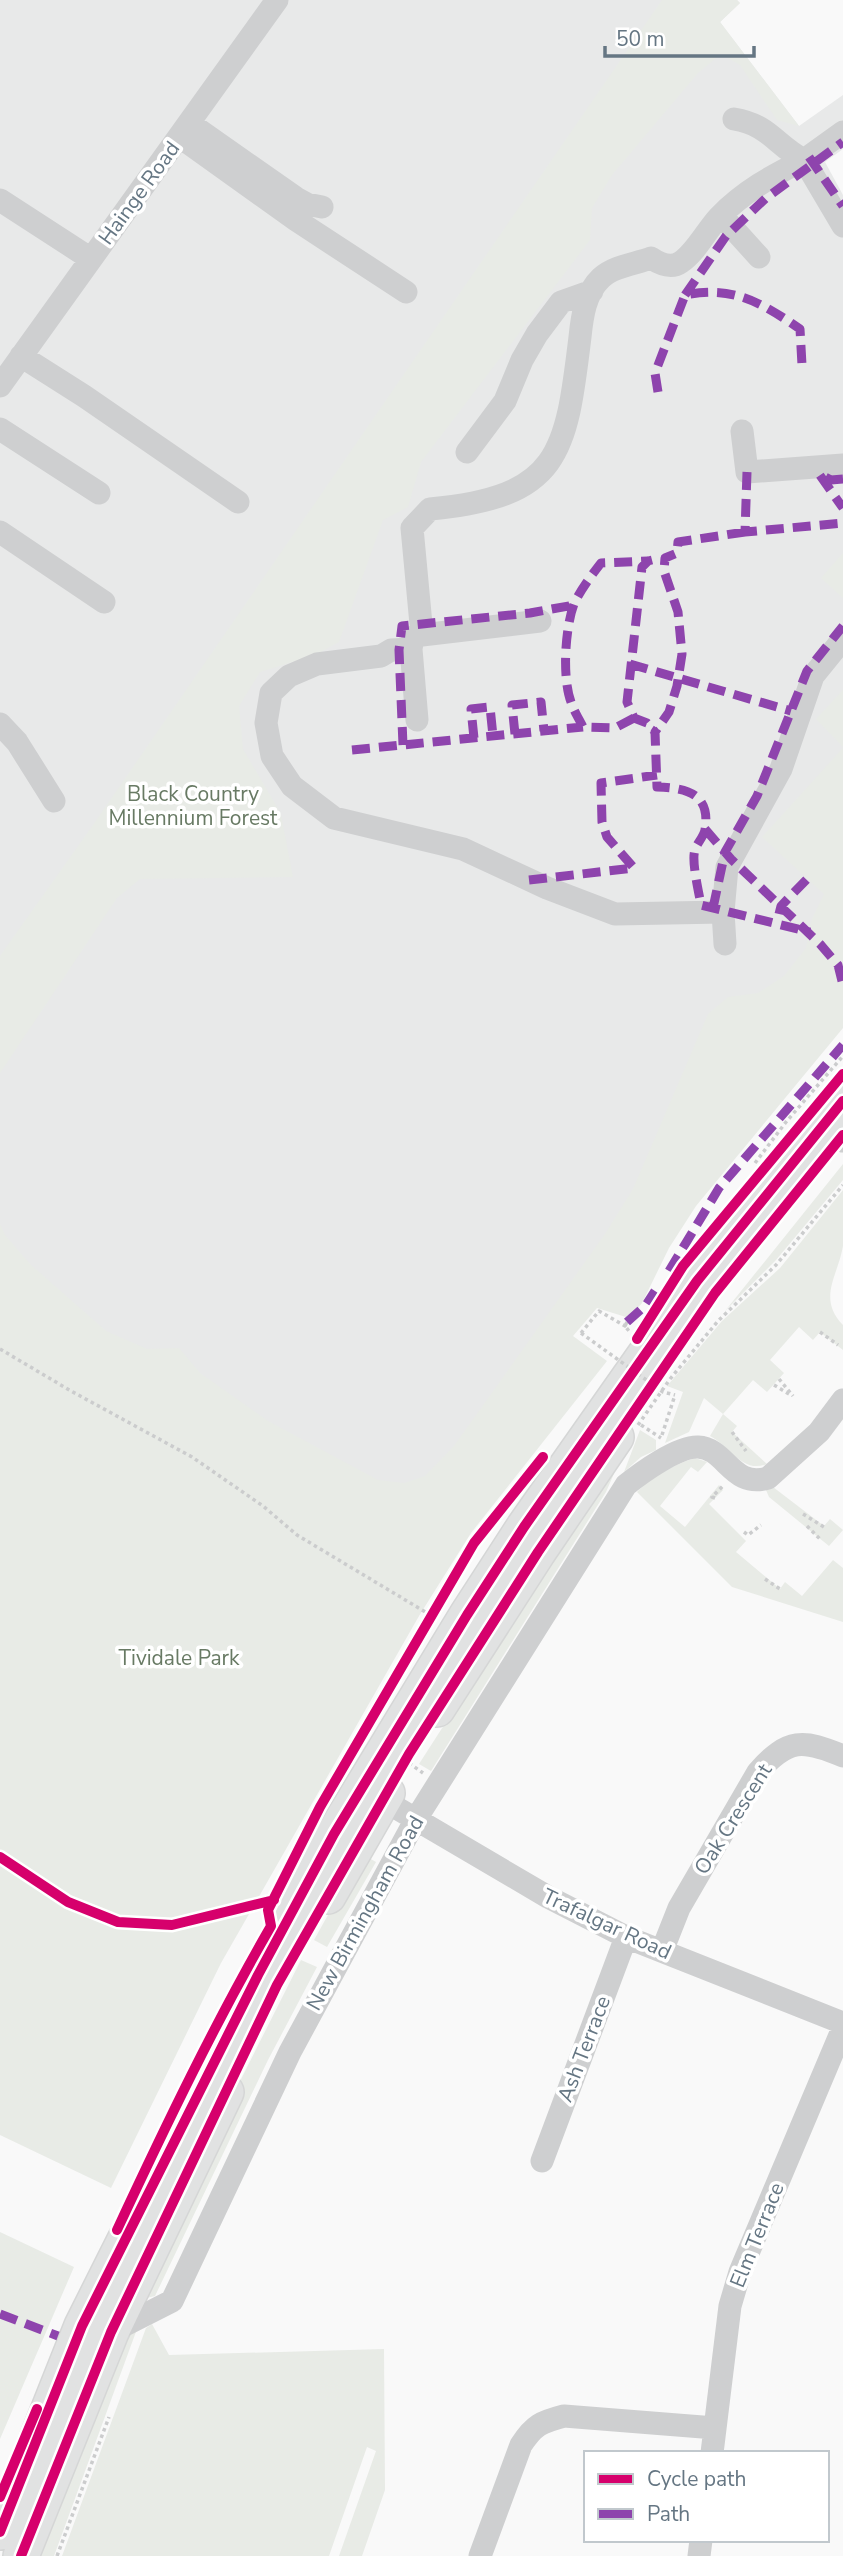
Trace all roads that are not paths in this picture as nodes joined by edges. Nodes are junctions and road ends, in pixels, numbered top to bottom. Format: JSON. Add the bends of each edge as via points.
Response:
{"nodes":[{"id":1,"x":277,"y":0,"type":"edge"},
{"id":2,"x":734,"y":120,"type":"dead end"},
{"id":3,"x":184,"y":130,"type":"junction"},
{"id":4,"x":843,"y":132,"type":"edge"},
{"id":5,"x":804,"y":160,"type":"junction"},
{"id":6,"x":0,"y":200,"type":"edge"},
{"id":7,"x":322,"y":207,"type":"dead end"},
{"id":8,"x":721,"y":215,"type":"junction"},
{"id":9,"x":843,"y":226,"type":"edge"},
{"id":10,"x":759,"y":257,"type":"dead end"},
{"id":11,"x":91,"y":259,"type":"junction"},
{"id":12,"x":592,"y":291,"type":"junction"},
{"id":13,"x":406,"y":292,"type":"dead end"},
{"id":14,"x":21,"y":356,"type":"junction"},
{"id":15,"x":0,"y":386,"type":"edge"},
{"id":16,"x":0,"y":429,"type":"edge"},
{"id":17,"x":743,"y":431,"type":"dead end"},
{"id":18,"x":467,"y":452,"type":"dead end"},
{"id":19,"x":843,"y":465,"type":"edge"},
{"id":20,"x":99,"y":494,"type":"dead end"},
{"id":21,"x":238,"y":502,"type":"dead end"},
{"id":22,"x":0,"y":532,"type":"edge"},
{"id":23,"x":104,"y":602,"type":"dead end"},
{"id":24,"x":540,"y":621,"type":"dead end"},
{"id":25,"x":843,"y":639,"type":"edge"},
{"id":26,"x":416,"y":642,"type":"junction"},
{"id":27,"x":417,"y":720,"type":"dead end"},
{"id":28,"x":0,"y":724,"type":"edge"},
{"id":29,"x":54,"y":801,"type":"dead end"},
{"id":30,"x":723,"y":912,"type":"junction"},
{"id":31,"x":725,"y":944,"type":"dead end"},
{"id":32,"x":831,"y":1101,"type":"edge"},
{"id":33,"x":842,"y":1138,"type":"edge"},
{"id":34,"x":843,"y":1400,"type":"edge"},
{"id":35,"x":843,"y":1756,"type":"edge"},
{"id":36,"x":372,"y":1794,"type":"junction"},
{"id":37,"x":416,"y":1819,"type":"junction"},
{"id":38,"x":626,"y":1937,"type":"junction"},
{"id":39,"x":662,"y":1951,"type":"junction"},
{"id":40,"x":843,"y":2023,"type":"edge"},
{"id":41,"x":843,"y":2028,"type":"edge"},
{"id":42,"x":542,"y":2161,"type":"dead end"},
{"id":43,"x":111,"y":2332,"type":"junction"},
{"id":44,"x":715,"y":2428,"type":"junction"},
{"id":45,"x":712,"y":2451,"type":"edge"},
{"id":46,"x":0,"y":2532,"type":"edge"},
{"id":47,"x":21,"y":2556,"type":"edge"},
{"id":48,"x":480,"y":2556,"type":"edge"}],
"edges":[{"from":1,"to":3,"type":"street","name":"Hainge Road"},
{"from":2,"to":5,"type":"street","via":[[766,129],[788,152]]},
{"from":3,"to":7,"type":"street","via":[[296,198]]},
{"from":3,"to":11,"type":"street","name":"Hainge Road"},
{"from":3,"to":13,"type":"street","via":[[296,220]]},
{"from":4,"to":5,"type":"street"},
{"from":5,"to":8,"type":"street","via":[[765,179]]},
{"from":5,"to":9,"type":"street"},
{"from":6,"to":11,"type":"street"},
{"from":8,"to":10,"type":"street"},
{"from":8,"to":12,"type":"street","via":[[682,262],[672,266],[651,258],[614,269]]},
{"from":11,"to":14,"type":"street","name":"Hainge Road"},
{"from":12,"to":18,"type":"street","via":[[561,302],[522,360],[505,401]]},
{"from":12,"to":26,"type":"street","via":[[583,309],[568,421],[551,461],[539,476],[517,490],[463,506],[430,509],[412,528]]},
{"from":14,"to":15,"type":"street","name":"Hainge Road"},
{"from":14,"to":21,"type":"street"},
{"from":16,"to":20,"type":"street"},
{"from":17,"to":19,"type":"street","via":[[747,472]]},
{"from":22,"to":23,"type":"street"},
{"from":24,"to":26,"type":"street"},
{"from":25,"to":30,"type":"street","via":[[813,676],[781,769],[727,867]]},
{"from":26,"to":27,"type":"street"},
{"from":26,"to":30,"type":"street","via":[[381,656],[317,664],[289,676],[271,693],[266,723],[272,756],[292,786],[334,818],[463,849],[615,914]]},
{"from":28,"to":29,"type":"street","via":[[18,742]]},
{"from":30,"to":31,"type":"street"},
{"from":32,"to":36,"type":"highway","name":"New Birmingham Road","via":[[524,1527],[467,1615]]},
{"from":33,"to":36,"type":"highway","name":"New Birmingham Road","via":[[708,1304],[538,1552],[422,1734]]},
{"from":34,"to":37,"type":"street","name":"New Birmingham Road","via":[[820,1432],[768,1478],[748,1480],[699,1447],[661,1462],[626,1485]]},
{"from":35,"to":39,"type":"street","name":"Oak Crescent","via":[[804,1744],[773,1754],[679,1908]]},
{"from":36,"to":37,"type":"street","name":"Trafalgar Road"},
{"from":36,"to":43,"type":"highway","name":"New Birmingham Road"},
{"from":36,"to":46,"type":"highway","name":"New Birmingham Road","via":[[258,1975],[82,2326]]},
{"from":37,"to":38,"type":"street","name":"Trafalgar Road"},
{"from":37,"to":43,"type":"street","name":"New Birmingham Road","via":[[290,2052],[172,2301]]},
{"from":38,"to":39,"type":"street","name":"Trafalgar Road"},
{"from":38,"to":42,"type":"street","name":"Ash Terrace"},
{"from":39,"to":40,"type":"street","name":"Trafalgar Road"},
{"from":41,"to":44,"type":"street","name":"Elm Terrace","via":[[740,2272],[730,2306]]},
{"from":43,"to":47,"type":"highway","name":"New Birmingham Road"},
{"from":44,"to":45,"type":"street","name":"Elm Terrace"},
{"from":44,"to":48,"type":"street","via":[[564,2416],[545,2421],[531,2430],[521,2445]]}]}
